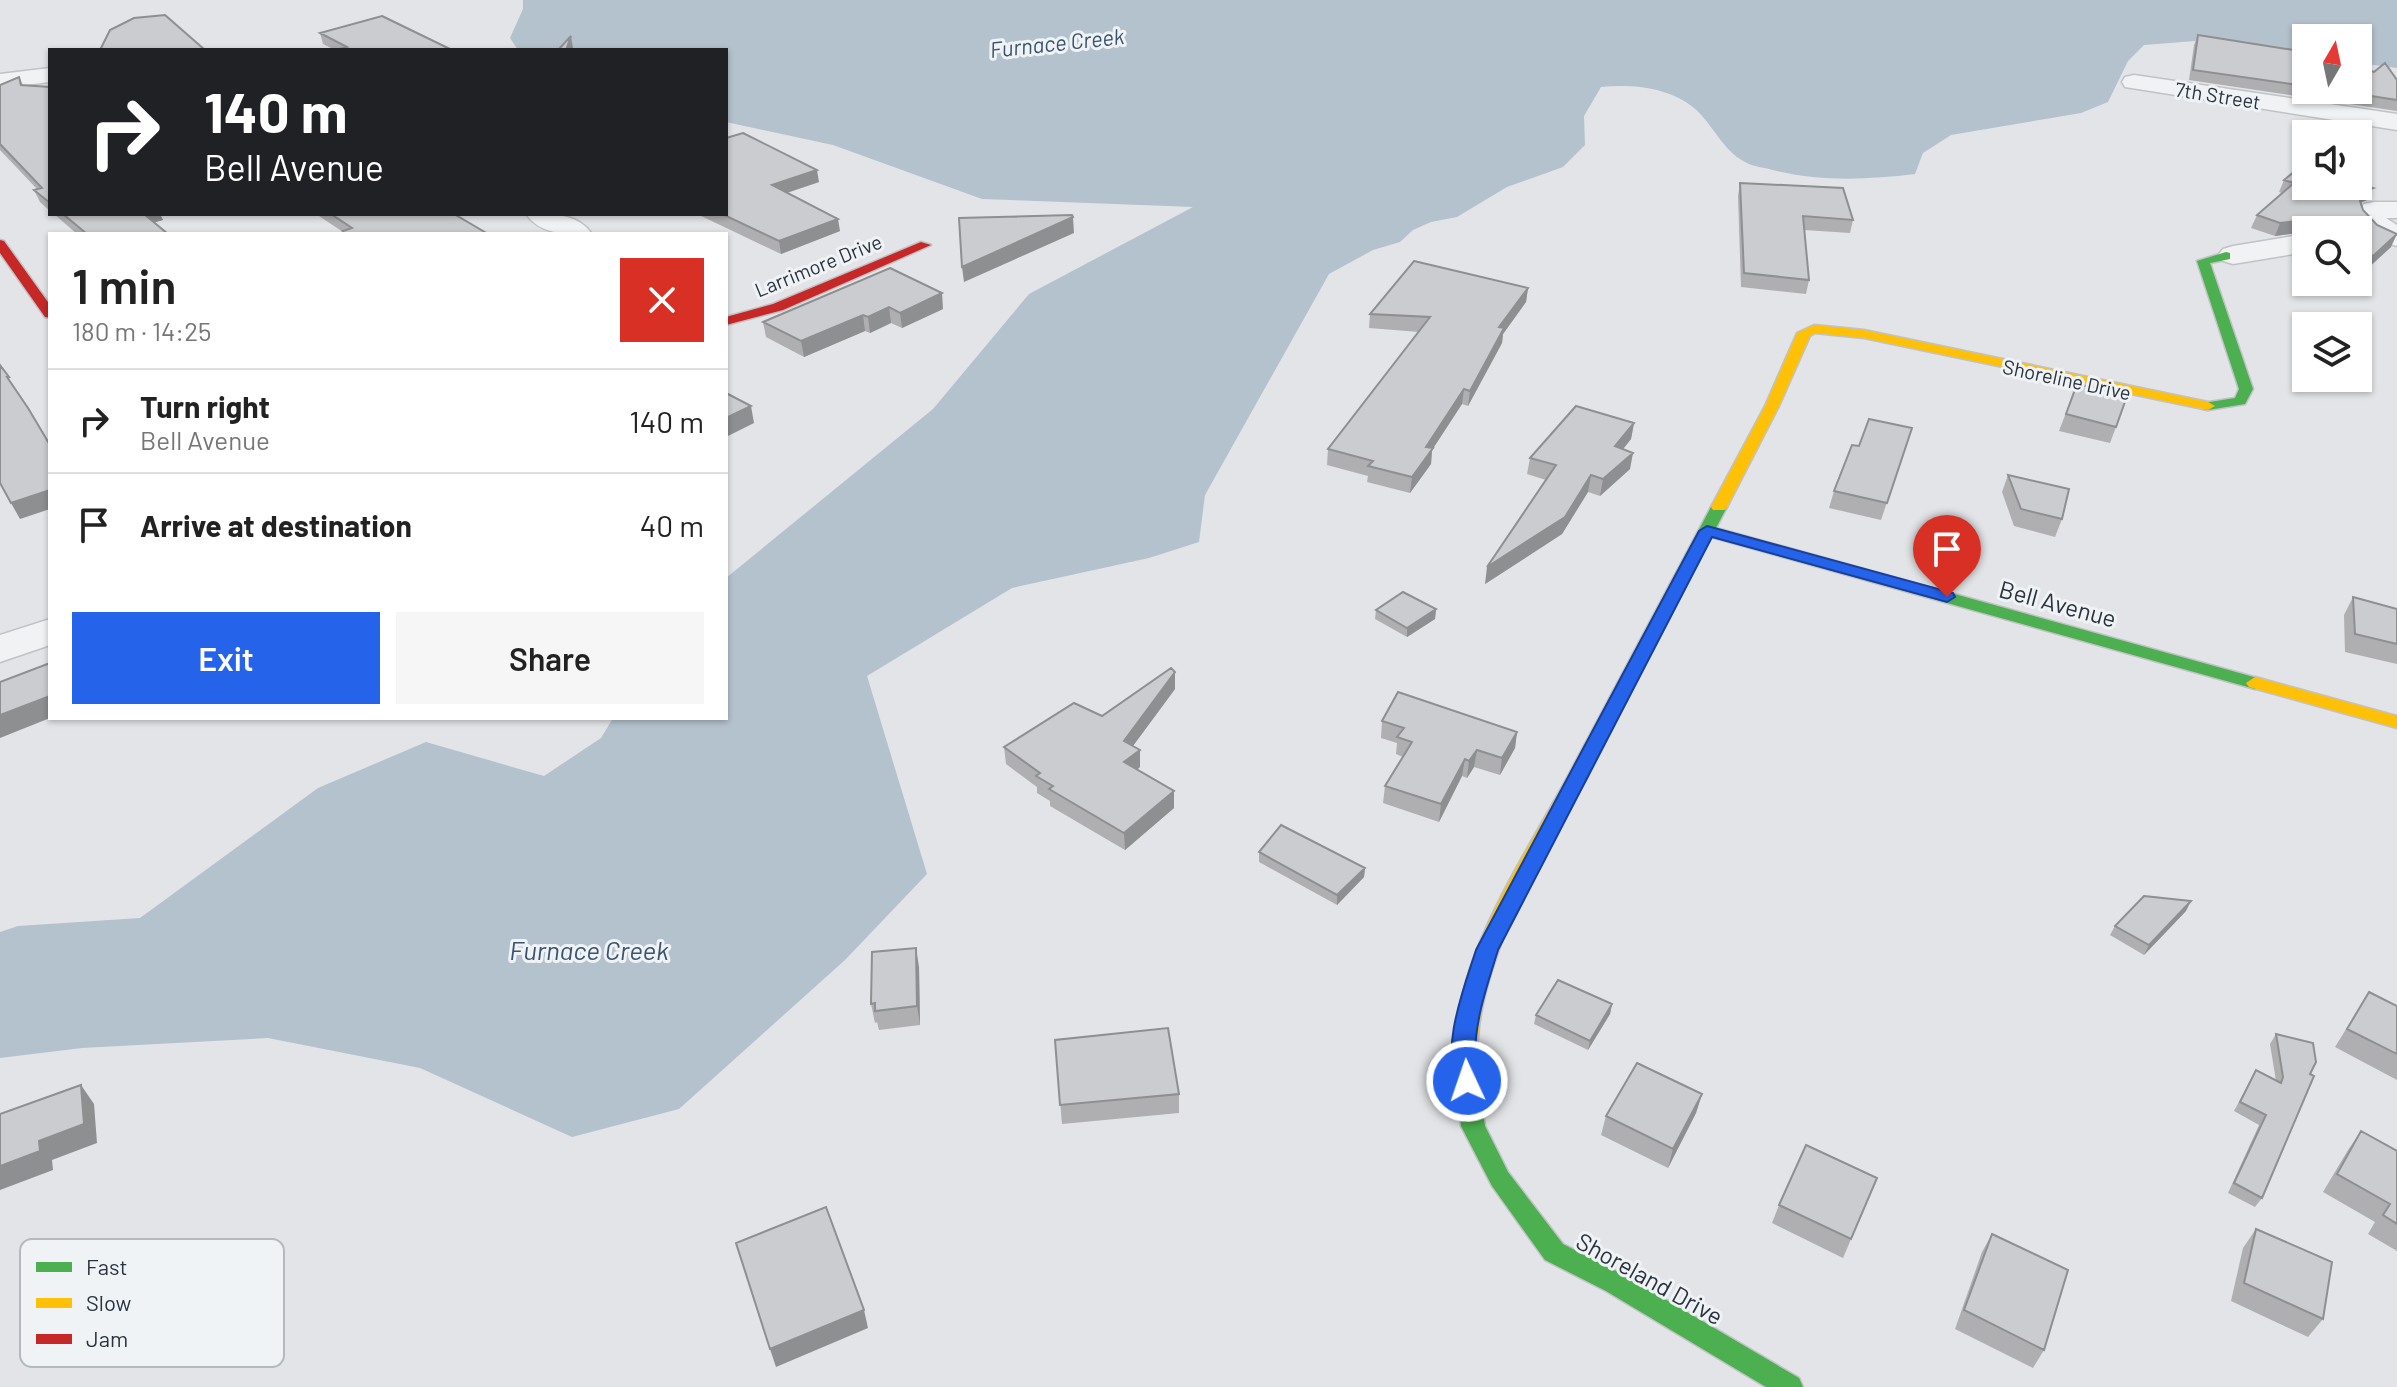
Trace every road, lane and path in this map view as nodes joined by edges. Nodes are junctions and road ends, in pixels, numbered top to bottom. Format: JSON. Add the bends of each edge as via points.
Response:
{"nodes":[{"id":1,"x":48,"y":75,"type":"edge"},
{"id":2,"x":0,"y":81,"type":"edge"},
{"id":3,"x":2134,"y":82,"type":"dead end"},
{"id":4,"x":2397,"y":122,"type":"edge"},
{"id":5,"x":2397,"y":210,"type":"edge"},
{"id":6,"x":544,"y":216,"type":"edge"},
{"id":7,"x":574,"y":232,"type":"edge"},
{"id":8,"x":2397,"y":237,"type":"edge"},
{"id":9,"x":2372,"y":243,"type":"edge"},
{"id":10,"x":0,"y":244,"type":"edge"},
{"id":11,"x":925,"y":245,"type":"dead end"},
{"id":12,"x":2292,"y":245,"type":"edge"},
{"id":13,"x":2397,"y":249,"type":"edge"},
{"id":14,"x":2230,"y":256,"type":"joint"},
{"id":15,"x":48,"y":311,"type":"edge"},
{"id":16,"x":728,"y":320,"type":"edge"},
{"id":17,"x":1772,"y":406,"type":"joint"},
{"id":18,"x":1707,"y":531,"type":"junction"},
{"id":19,"x":48,"y":632,"type":"edge"},
{"id":20,"x":0,"y":649,"type":"edge"},
{"id":21,"x":2397,"y":722,"type":"edge"},
{"id":22,"x":1790,"y":1387,"type":"edge"}],
"edges":[{"from":1,"to":2,"type":"street"},
{"from":3,"to":4,"type":"street","name":"7th Street"},
{"from":5,"to":8,"type":"street","via":[[2374,210],[2371,215],[2374,224]]},
{"from":6,"to":7,"type":"street"},
{"from":9,"to":13,"type":"street"},
{"from":10,"to":15,"type":"street"},
{"from":11,"to":16,"type":"street","name":"Larrimore Drive","via":[[778,307]]},
{"from":12,"to":14,"type":"street","name":"Shoreline Drive"},
{"from":14,"to":17,"type":"street","name":"Shoreline Drive","via":[[2203,261],[2246,389],[2240,401],[2203,407],[1864,334],[1814,329],[1804,333]]},
{"from":17,"to":18,"type":"street","name":"Shoreland Drive"},
{"from":18,"to":21,"type":"street","name":"Bell Avenue"},
{"from":18,"to":22,"type":"street","name":"Shoreland Drive","via":[[1487,950],[1467,1014],[1464,1059],[1473,1126],[1500,1179],[1554,1252]]},
{"from":19,"to":20,"type":"street"}]}
